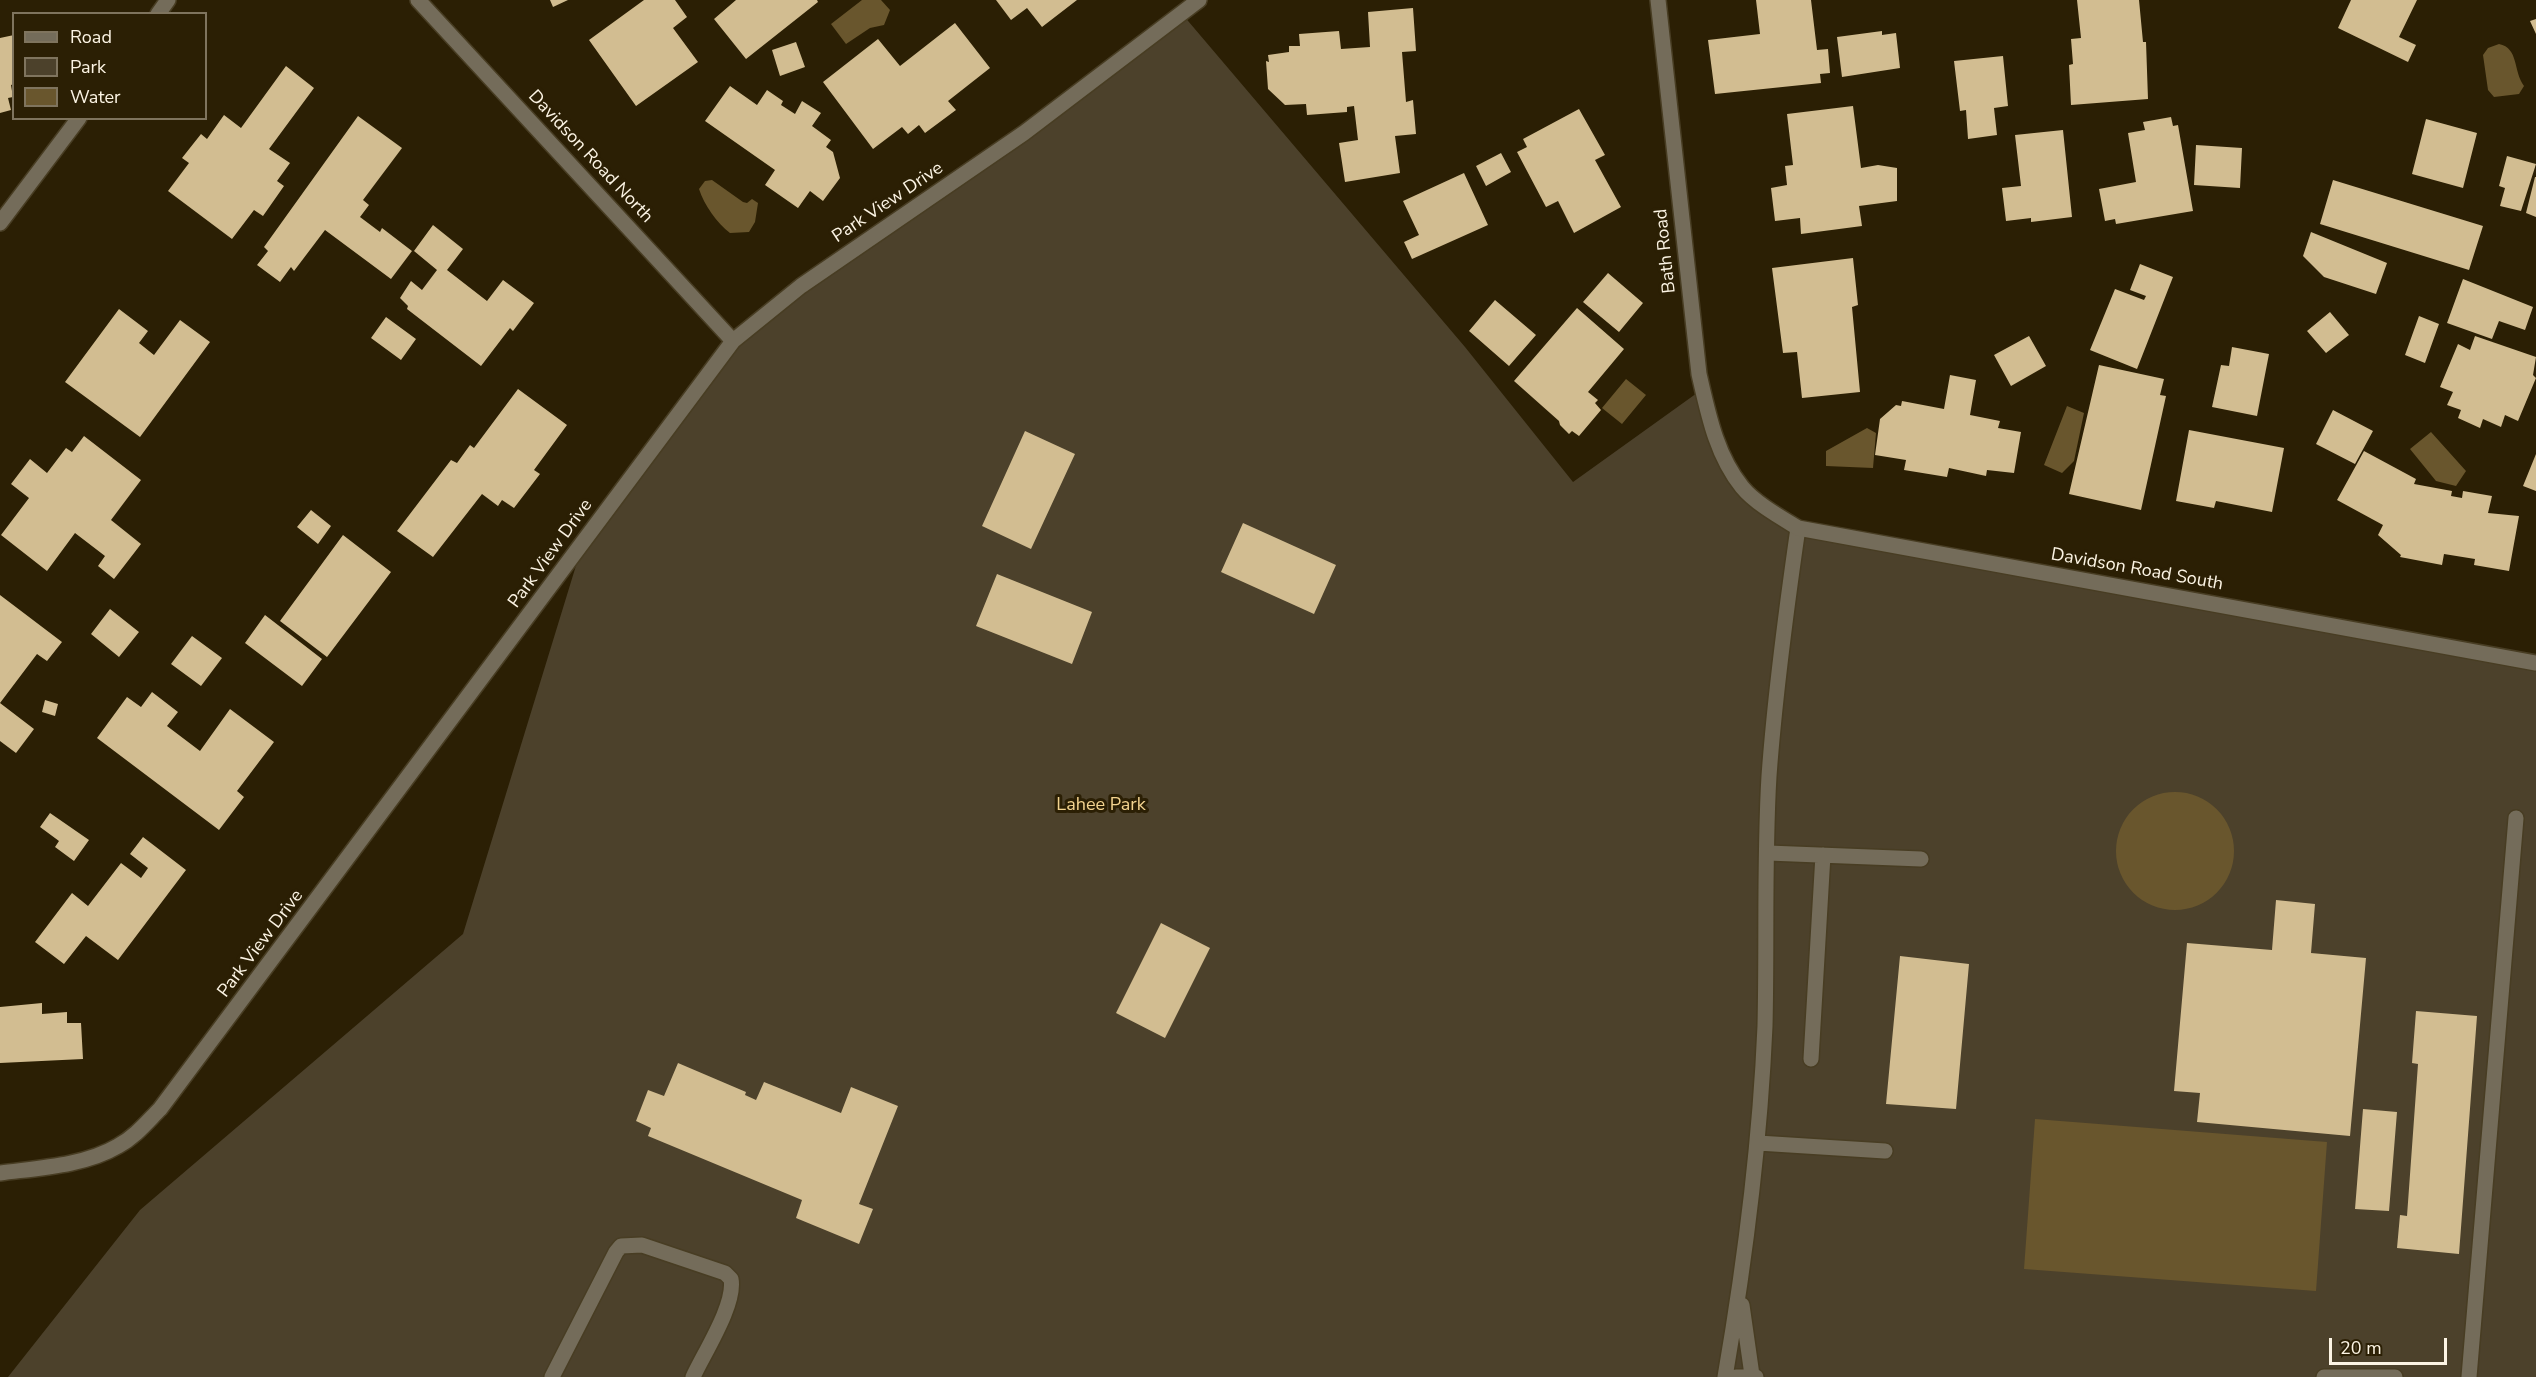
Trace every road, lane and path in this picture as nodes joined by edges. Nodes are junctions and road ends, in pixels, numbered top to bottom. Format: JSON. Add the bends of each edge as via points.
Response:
{"nodes":[{"id":1,"x":418,"y":0,"type":"edge"},
{"id":2,"x":1199,"y":0,"type":"edge"},
{"id":3,"x":1658,"y":0,"type":"edge"},
{"id":4,"x":77,"y":120,"type":"edge"},
{"id":5,"x":0,"y":223,"type":"edge"},
{"id":6,"x":733,"y":341,"type":"junction"},
{"id":7,"x":1743,"y":488,"type":"joint"},
{"id":8,"x":1798,"y":528,"type":"junction"},
{"id":9,"x":2536,"y":663,"type":"edge"},
{"id":10,"x":2516,"y":818,"type":"dead end"},
{"id":11,"x":1768,"y":853,"type":"junction"},
{"id":12,"x":1823,"y":855,"type":"junction"},
{"id":13,"x":1921,"y":859,"type":"dead end"},
{"id":14,"x":1811,"y":1059,"type":"dead end"},
{"id":15,"x":1758,"y":1143,"type":"junction"},
{"id":16,"x":1885,"y":1151,"type":"dead end"},
{"id":17,"x":0,"y":1173,"type":"edge"},
{"id":18,"x":1740,"y":1290,"type":"junction"},
{"id":19,"x":1754,"y":1376,"type":"edge"},
{"id":20,"x":552,"y":1377,"type":"edge"},
{"id":21,"x":693,"y":1377,"type":"edge"},
{"id":22,"x":1725,"y":1377,"type":"edge"},
{"id":23,"x":1736,"y":1377,"type":"edge"},
{"id":24,"x":2324,"y":1377,"type":"edge"},
{"id":25,"x":2395,"y":1377,"type":"edge"},
{"id":26,"x":2469,"y":1377,"type":"edge"}],
"edges":[{"from":1,"to":6,"type":"street","name":"Davidson Road North"},
{"from":2,"to":6,"type":"street","name":"Park View Drive","via":[[1024,134],[801,286]]},
{"from":3,"to":7,"type":"street","name":"Bath Road","via":[[1699,374],[1711,425],[1726,462]]},
{"from":4,"to":5,"type":"street"},
{"from":6,"to":17,"type":"street","name":"Park View Drive","via":[[160,1109],[118,1147],[92,1157]]},
{"from":7,"to":8,"type":"street","name":"Davidson Road South"},
{"from":8,"to":9,"type":"street","name":"Davidson Road South"},
{"from":8,"to":11,"type":"street","via":[[1779,668],[1769,777]]},
{"from":10,"to":26,"type":"street"},
{"from":11,"to":12,"type":"street"},
{"from":11,"to":15,"type":"street"},
{"from":12,"to":13,"type":"street"},
{"from":12,"to":14,"type":"street"},
{"from":15,"to":16,"type":"street"},
{"from":15,"to":18,"type":"street"},
{"from":18,"to":19,"type":"street"},
{"from":18,"to":22,"type":"street"},
{"from":19,"to":23,"type":"street"},
{"from":20,"to":21,"type":"street","via":[[616,1252],[621,1246],[632,1245],[725,1273],[731,1279],[733,1291],[728,1304]]},
{"from":24,"to":25,"type":"street"}]}
